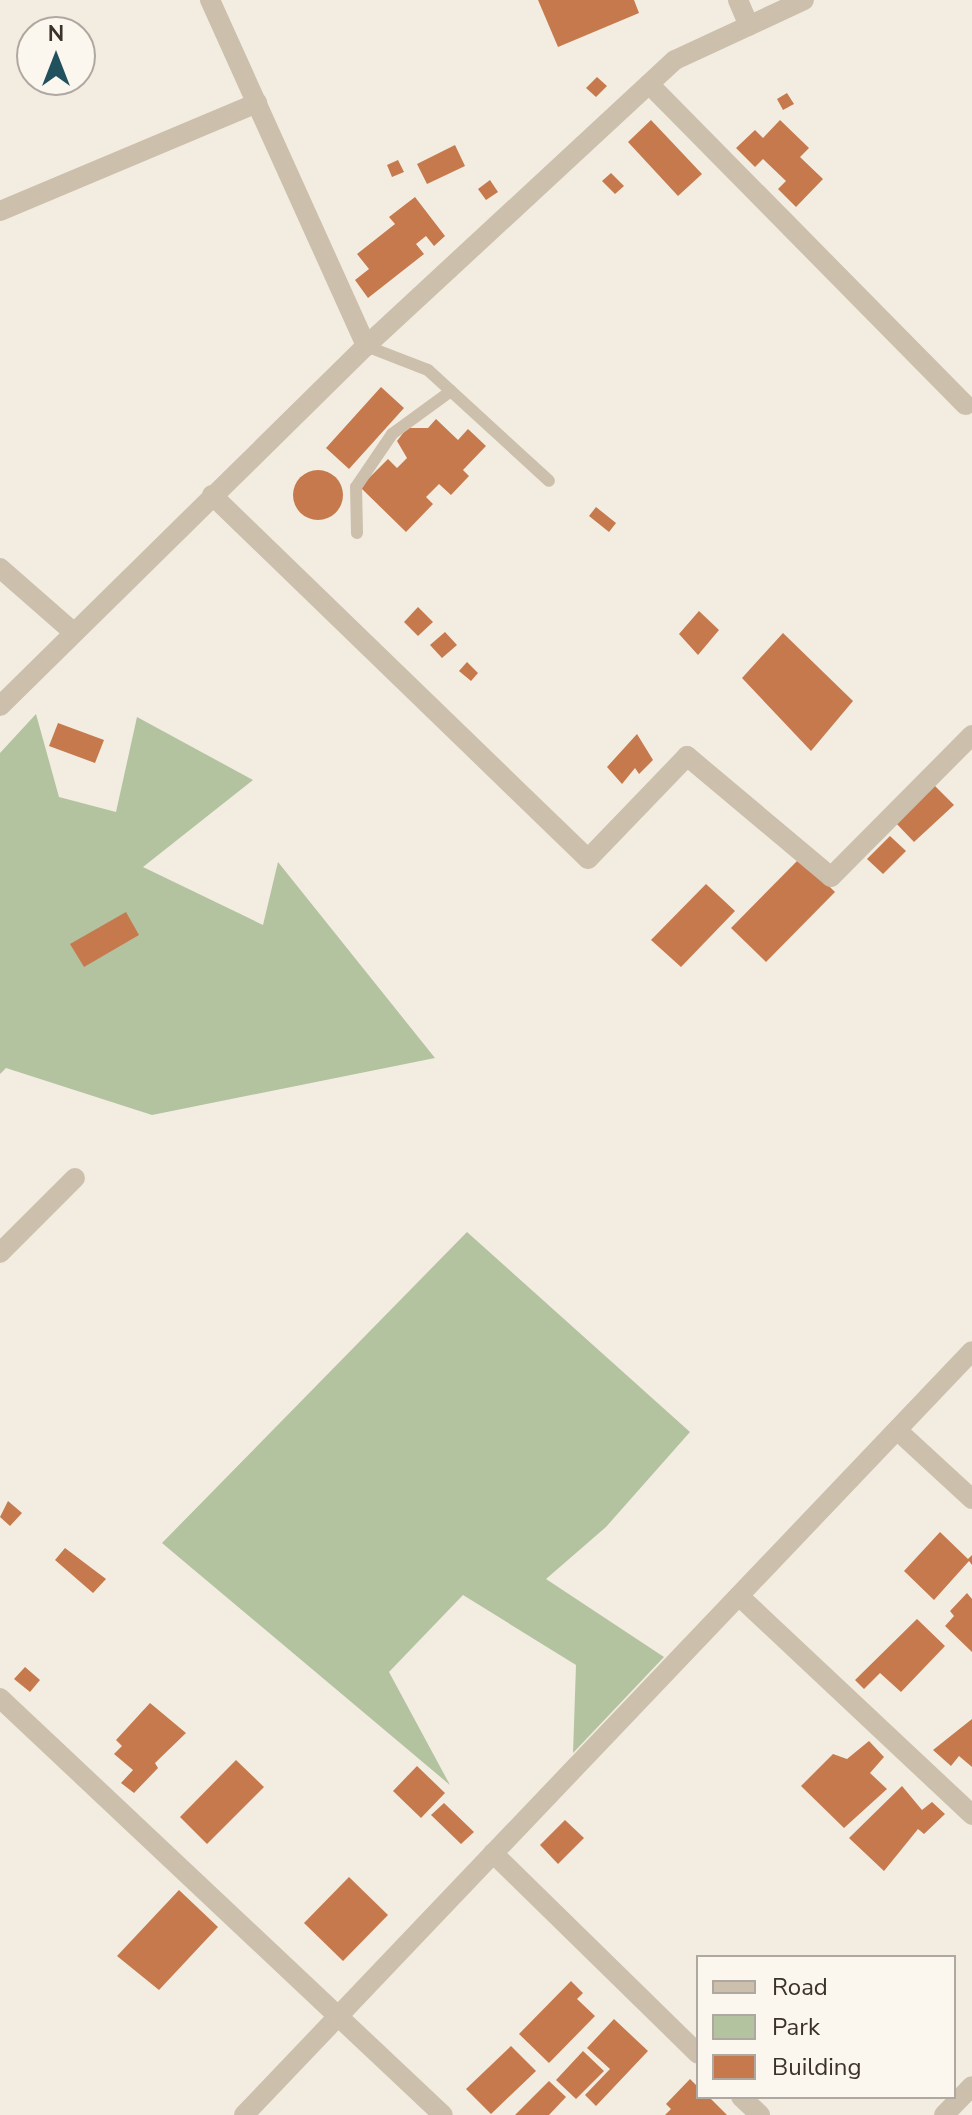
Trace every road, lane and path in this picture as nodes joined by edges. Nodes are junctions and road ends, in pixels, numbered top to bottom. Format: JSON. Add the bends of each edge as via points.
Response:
{"nodes":[{"id":1,"x":210,"y":0,"type":"edge"},
{"id":2,"x":738,"y":0,"type":"edge"},
{"id":3,"x":804,"y":0,"type":"edge"},
{"id":4,"x":749,"y":26,"type":"junction"},
{"id":5,"x":649,"y":84,"type":"junction"},
{"id":6,"x":257,"y":103,"type":"junction"},
{"id":7,"x":0,"y":211,"type":"edge"},
{"id":8,"x":366,"y":346,"type":"junction"},
{"id":9,"x":451,"y":391,"type":"junction"},
{"id":10,"x":966,"y":405,"type":"dead end"},
{"id":11,"x":549,"y":481,"type":"dead end"},
{"id":12,"x":212,"y":495,"type":"junction"},
{"id":13,"x":357,"y":533,"type":"dead end"},
{"id":14,"x":0,"y":568,"type":"edge"},
{"id":15,"x":72,"y":631,"type":"junction"},
{"id":16,"x":0,"y":706,"type":"edge"},
{"id":17,"x":972,"y":735,"type":"edge"},
{"id":18,"x":75,"y":1178,"type":"dead end"},
{"id":19,"x":0,"y":1253,"type":"edge"},
{"id":20,"x":972,"y":1351,"type":"edge"},
{"id":21,"x":897,"y":1430,"type":"junction"},
{"id":22,"x":972,"y":1499,"type":"edge"},
{"id":23,"x":739,"y":1596,"type":"junction"},
{"id":24,"x":0,"y":1698,"type":"edge"},
{"id":25,"x":972,"y":1815,"type":"edge"},
{"id":26,"x":493,"y":1853,"type":"junction"},
{"id":27,"x":340,"y":2015,"type":"junction"},
{"id":28,"x":696,"y":2052,"type":"edge"},
{"id":29,"x":972,"y":2086,"type":"edge"},
{"id":30,"x":743,"y":2099,"type":"edge"},
{"id":31,"x":244,"y":2115,"type":"edge"},
{"id":32,"x":443,"y":2115,"type":"edge"},
{"id":33,"x":760,"y":2115,"type":"edge"},
{"id":34,"x":944,"y":2115,"type":"edge"}],
"edges":[{"from":1,"to":6,"type":"street"},
{"from":2,"to":4,"type":"street"},
{"from":3,"to":4,"type":"street"},
{"from":4,"to":5,"type":"street","via":[[675,60]]},
{"from":5,"to":8,"type":"street"},
{"from":5,"to":10,"type":"street"},
{"from":6,"to":7,"type":"street"},
{"from":6,"to":8,"type":"street"},
{"from":8,"to":9,"type":"lane","via":[[428,370]]},
{"from":8,"to":12,"type":"street"},
{"from":9,"to":11,"type":"lane"},
{"from":9,"to":13,"type":"lane","via":[[392,434],[356,487]]},
{"from":12,"to":15,"type":"street"},
{"from":12,"to":17,"type":"street","via":[[588,859],[687,756],[831,877]]},
{"from":14,"to":15,"type":"street"},
{"from":15,"to":16,"type":"street"},
{"from":18,"to":19,"type":"street"},
{"from":20,"to":21,"type":"street"},
{"from":21,"to":22,"type":"street"},
{"from":21,"to":23,"type":"street"},
{"from":23,"to":25,"type":"street"},
{"from":23,"to":26,"type":"street"},
{"from":24,"to":27,"type":"street"},
{"from":26,"to":27,"type":"street"},
{"from":26,"to":28,"type":"street"},
{"from":27,"to":31,"type":"street"},
{"from":27,"to":32,"type":"street"},
{"from":29,"to":34,"type":"street"},
{"from":30,"to":33,"type":"street"}]}
